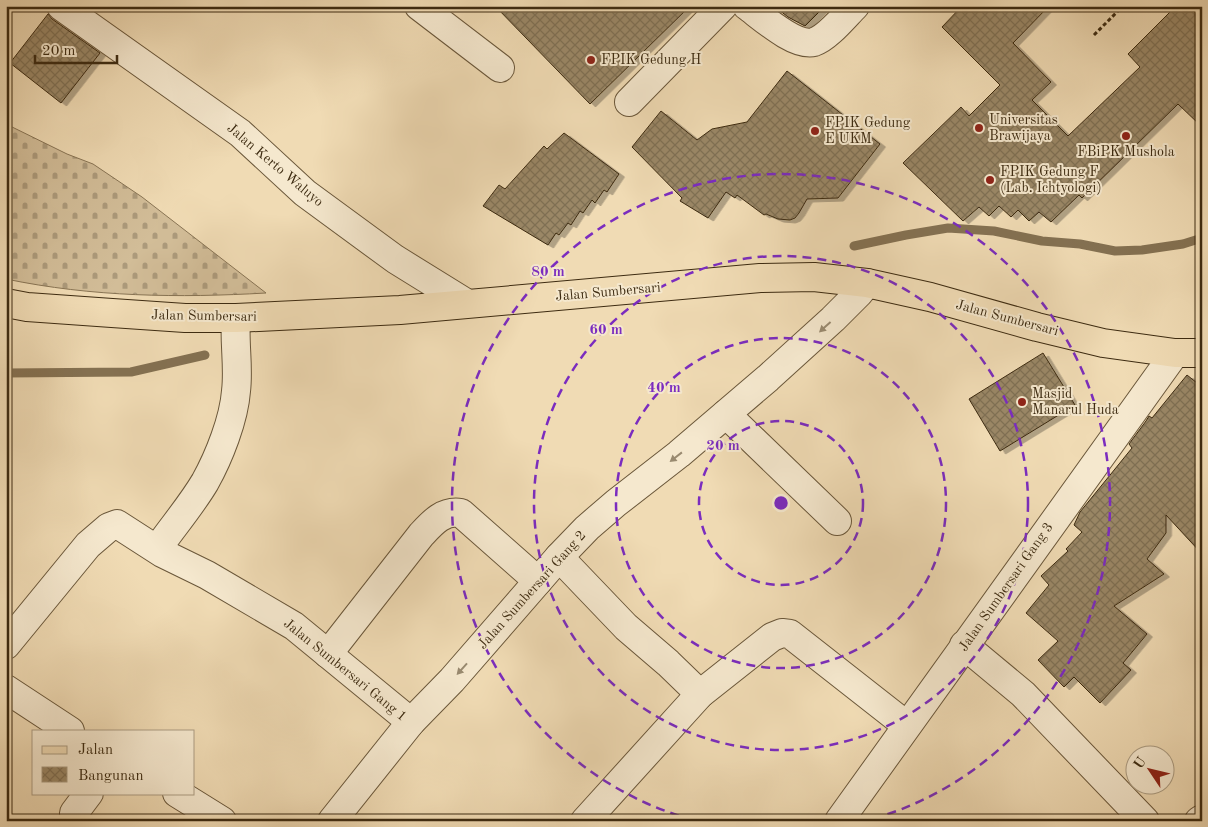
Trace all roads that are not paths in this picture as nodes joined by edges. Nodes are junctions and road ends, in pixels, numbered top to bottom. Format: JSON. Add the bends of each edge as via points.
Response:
{"nodes":[{"id":1,"x":61,"y":6,"type":"edge"},
{"id":2,"x":419,"y":6,"type":"edge"},
{"id":3,"x":723,"y":6,"type":"edge"},
{"id":4,"x":747,"y":6,"type":"edge"},
{"id":5,"x":854,"y":6,"type":"edge"},
{"id":6,"x":500,"y":68,"type":"dead end"},
{"id":7,"x":629,"y":102,"type":"dead end"},
{"id":8,"x":863,"y":288,"type":"junction"},
{"id":9,"x":6,"y":303,"type":"edge"},
{"id":10,"x":466,"y":303,"type":"junction"},
{"id":11,"x":236,"y":329,"type":"junction"},
{"id":12,"x":1194,"y":354,"type":"edge"},
{"id":13,"x":726,"y":414,"type":"junction"},
{"id":14,"x":837,"y":521,"type":"dead end"},
{"id":15,"x":159,"y":550,"type":"junction"},
{"id":16,"x":559,"y":557,"type":"junction"},
{"id":17,"x":538,"y":581,"type":"junction"},
{"id":18,"x":6,"y":645,"type":"edge"},
{"id":19,"x":964,"y":645,"type":"junction"},
{"id":20,"x":328,"y":654,"type":"junction"},
{"id":21,"x":6,"y":689,"type":"edge"},
{"id":22,"x":700,"y":694,"type":"junction"},
{"id":23,"x":410,"y":722,"type":"junction"},
{"id":24,"x":906,"y":725,"type":"junction"},
{"id":25,"x":68,"y":730,"type":"edge"},
{"id":26,"x":178,"y":794,"type":"edge"},
{"id":27,"x":222,"y":821,"type":"edge"},
{"id":28,"x":332,"y":821,"type":"edge"},
{"id":29,"x":585,"y":821,"type":"edge"},
{"id":30,"x":839,"y":821,"type":"edge"},
{"id":31,"x":1145,"y":821,"type":"edge"}],
"edges":[{"from":1,"to":10,"type":"street","name":"Jalan Kerto Waluyo","via":[[240,133],[305,193],[372,243]]},
{"from":2,"to":6,"type":"street"},
{"from":3,"to":7,"type":"street"},
{"from":4,"to":5,"type":"street","via":[[804,43],[823,37]]},
{"from":8,"to":10,"type":"main road","name":"Jalan Sumbersari","via":[[814,277],[760,278]]},
{"from":8,"to":12,"type":"main road","name":"Jalan Sumbersari","via":[[930,297],[1103,343]]},
{"from":8,"to":13,"type":"street","name":"Jalan Sumbersari Gang 2","one_way":true,"via":[[834,319]]},
{"from":9,"to":11,"type":"main road","name":"Jalan Sumbersari","via":[[185,318]]},
{"from":10,"to":11,"type":"main road","name":"Jalan Sumbersari"},
{"from":11,"to":15,"type":"street","via":[[238,377],[226,434],[205,482]]},
{"from":12,"to":19,"type":"street","name":"Jalan Sumbersari Gang 3"},
{"from":13,"to":14,"type":"street"},
{"from":13,"to":16,"type":"street","name":"Jalan Sumbersari Gang 2","one_way":true,"via":[[616,503]]},
{"from":15,"to":18,"type":"street","name":"Jalan Sumbersari Gang 1","via":[[117,524],[109,527],[88,545]]},
{"from":15,"to":20,"type":"street","name":"Jalan Sumbersari Gang 1","via":[[268,609]]},
{"from":16,"to":17,"type":"street","name":"Jalan Sumbersari Gang 2"},
{"from":16,"to":22,"type":"street","via":[[626,627]]},
{"from":17,"to":20,"type":"street","via":[[461,513],[447,513],[421,535]]},
{"from":17,"to":23,"type":"street","name":"Jalan Sumbersari Gang 2","one_way":true,"via":[[452,680]]},
{"from":19,"to":24,"type":"street","name":"Jalan Sumbersari Gang 3"},
{"from":19,"to":31,"type":"street","via":[[1023,694]]},
{"from":20,"to":23,"type":"street","name":"Jalan Sumbersari Gang 1"},
{"from":21,"to":25,"type":"street"},
{"from":22,"to":24,"type":"street","via":[[772,637],[790,634]]},
{"from":22,"to":29,"type":"street"},
{"from":23,"to":28,"type":"street","name":"Jalan Sumbersari Gang 2"},
{"from":24,"to":30,"type":"street","name":"Jalan Sumbersari Gang 3"},
{"from":26,"to":27,"type":"street"}]}
